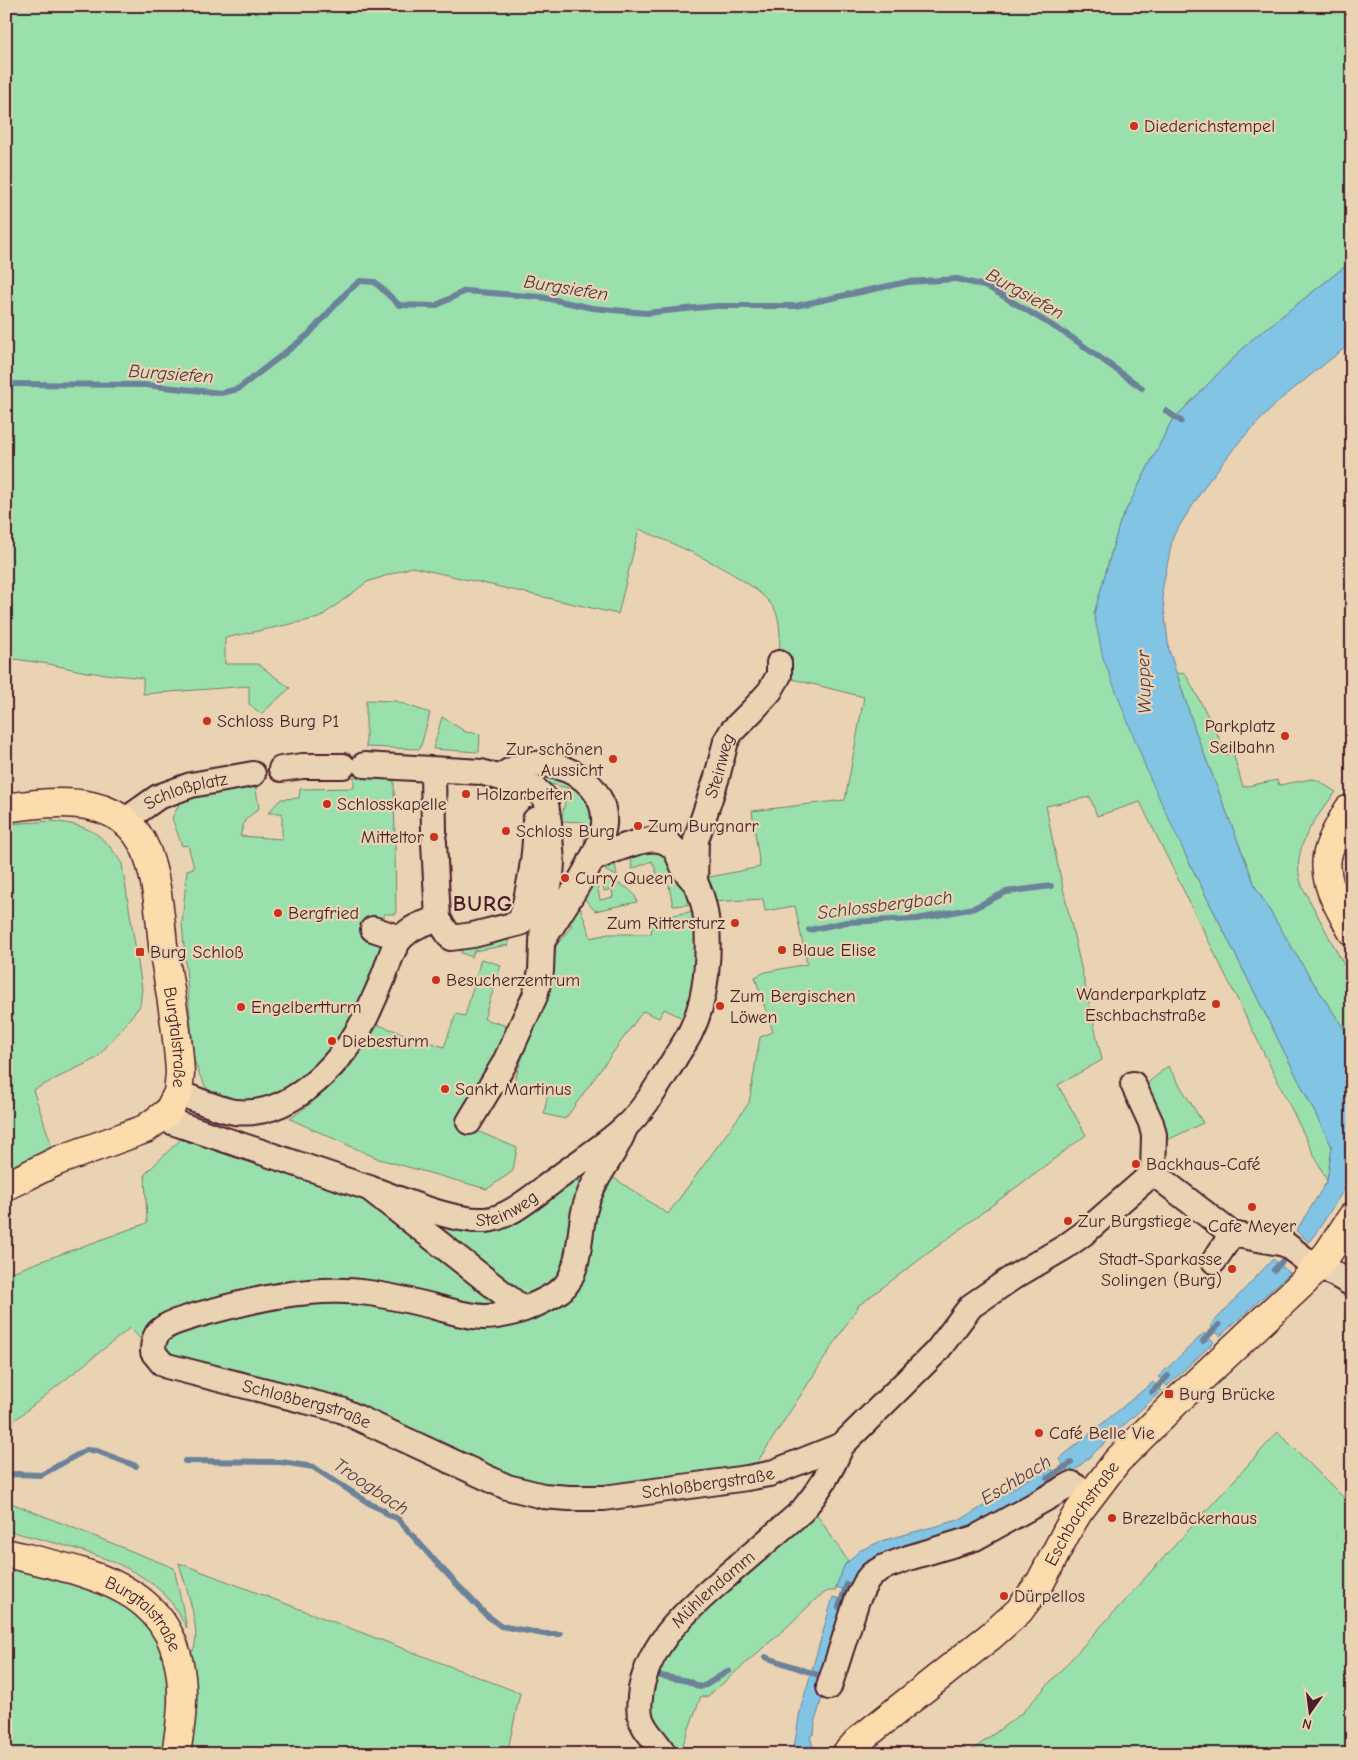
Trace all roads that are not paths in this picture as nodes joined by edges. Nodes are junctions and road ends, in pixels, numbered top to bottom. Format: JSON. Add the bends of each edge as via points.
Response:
{"nodes":[{"id":1,"x":779,"y":663,"type":"dead end"},
{"id":2,"x":281,"y":769,"type":"dead end"},
{"id":3,"x":432,"y":770,"type":"junction"},
{"id":4,"x":253,"y":774,"type":"dead end"},
{"id":5,"x":511,"y":780,"type":"junction"},
{"id":6,"x":1350,"y":806,"type":"edge"},
{"id":7,"x":6,"y":808,"type":"edge"},
{"id":8,"x":124,"y":821,"type":"junction"},
{"id":9,"x":591,"y":860,"type":"junction"},
{"id":10,"x":696,"y":884,"type":"junction"},
{"id":11,"x":438,"y":919,"type":"junction"},
{"id":12,"x":373,"y":928,"type":"dead end"},
{"id":13,"x":1352,"y":931,"type":"edge"},
{"id":14,"x":400,"y":938,"type":"junction"},
{"id":15,"x":542,"y":943,"type":"junction"},
{"id":16,"x":1134,"y":1084,"type":"dead end"},
{"id":17,"x":178,"y":1093,"type":"junction"},
{"id":18,"x":160,"y":1118,"type":"junction"},
{"id":19,"x":468,"y":1122,"type":"dead end"},
{"id":20,"x":625,"y":1128,"type":"junction"},
{"id":21,"x":1153,"y":1173,"type":"junction"},
{"id":22,"x":6,"y":1186,"type":"edge"},
{"id":23,"x":369,"y":1188,"type":"junction"},
{"id":24,"x":1352,"y":1218,"type":"edge"},
{"id":25,"x":1232,"y":1234,"type":"junction"},
{"id":26,"x":1317,"y":1259,"type":"junction"},
{"id":27,"x":1214,"y":1261,"type":"dead end"},
{"id":28,"x":1352,"y":1284,"type":"edge"},
{"id":29,"x":523,"y":1309,"type":"junction"},
{"id":30,"x":842,"y":1445,"type":"junction"},
{"id":31,"x":1090,"y":1496,"type":"junction"},
{"id":32,"x":6,"y":1553,"type":"edge"},
{"id":33,"x":829,"y":1687,"type":"dead end"},
{"id":34,"x":176,"y":1754,"type":"edge"},
{"id":35,"x":664,"y":1754,"type":"edge"},
{"id":36,"x":846,"y":1754,"type":"edge"}],
"edges":[{"from":1,"to":10,"type":"street","name":"Steinweg","via":[[779,675],[770,691],[726,741],[696,840]]},
{"from":2,"to":3,"type":"street","via":[[353,765]]},
{"from":3,"to":5,"type":"street","via":[[481,772]]},
{"from":3,"to":11,"type":"street"},
{"from":4,"to":8,"type":"street","name":"Schloßplatz","via":[[174,791],[158,797]]},
{"from":5,"to":9,"type":"street","via":[[514,768],[543,764],[565,768],[588,782],[600,802],[604,818],[602,833]]},
{"from":5,"to":11,"type":"street","via":[[535,811],[536,839],[520,923],[451,938]]},
{"from":5,"to":15,"type":"street","via":[[534,788],[545,798],[548,808],[552,862]]},
{"from":6,"to":13,"type":"main road","via":[[1333,840],[1326,864],[1333,894]]},
{"from":7,"to":8,"type":"main road","via":[[72,802],[101,809]]},
{"from":8,"to":17,"type":"main road","name":"Burgtalstraße","via":[[136,833],[150,860],[180,1061]]},
{"from":9,"to":10,"type":"street","name":"Steinweg","via":[[625,846],[651,839],[660,840],[676,849],[685,870]]},
{"from":9,"to":15,"type":"street"},
{"from":10,"to":20,"type":"street","name":"Steinweg","via":[[707,920],[707,962],[700,1008],[690,1034],[652,1096]]},
{"from":11,"to":14,"type":"street","via":[[415,926]]},
{"from":12,"to":14,"type":"street"},
{"from":14,"to":17,"type":"street","via":[[352,1041],[329,1069],[309,1086],[279,1104],[253,1112],[234,1112]]},
{"from":15,"to":19,"type":"street","via":[[541,971],[535,996],[504,1064]]},
{"from":16,"to":21,"type":"street","via":[[1154,1135]]},
{"from":17,"to":18,"type":"main road","name":"Burgtalstraße","via":[[168,1112]]},
{"from":18,"to":22,"type":"main road","name":"Burgtalstraße","via":[[145,1129],[58,1161]]},
{"from":18,"to":23,"type":"street"},
{"from":20,"to":23,"type":"street","name":"Steinweg","via":[[512,1211],[486,1220],[433,1210]]},
{"from":20,"to":29,"type":"street","name":"Steinweg","via":[[588,1197],[569,1280],[560,1290]]},
{"from":21,"to":25,"type":"street"},
{"from":21,"to":30,"type":"street","name":"Schloßbergstraße","via":[[1071,1243],[971,1306],[937,1352]]},
{"from":23,"to":29,"type":"street"},
{"from":24,"to":26,"type":"main road","name":"Eschbachstraße"},
{"from":25,"to":26,"type":"street","via":[[1285,1244]]},
{"from":25,"to":27,"type":"street"},
{"from":26,"to":28,"type":"street"},
{"from":26,"to":31,"type":"main road","name":"Eschbachstraße","via":[[1305,1281],[1128,1449]]},
{"from":29,"to":30,"type":"street","name":"Schloßbergstraße","via":[[484,1317],[368,1293],[326,1291],[272,1297],[169,1325],[158,1333],[152,1352],[167,1366],[341,1410],[507,1486],[543,1496],[604,1498],[747,1478],[769,1474]]},
{"from":30,"to":35,"type":"street","name":"Mühlendamm","via":[[816,1494],[802,1511],[690,1608],[656,1651],[643,1683],[640,1715]]},
{"from":31,"to":33,"type":"street","via":[[1072,1484],[975,1538],[894,1562],[872,1574],[857,1600]]},
{"from":31,"to":36,"type":"main road","name":"Eschbachstraße","via":[[1068,1528],[1040,1583],[1020,1611]]},
{"from":32,"to":34,"type":"main road","name":"Burgtalstraße","via":[[104,1580],[137,1598],[161,1620],[172,1638],[180,1669],[182,1706]]}]}
